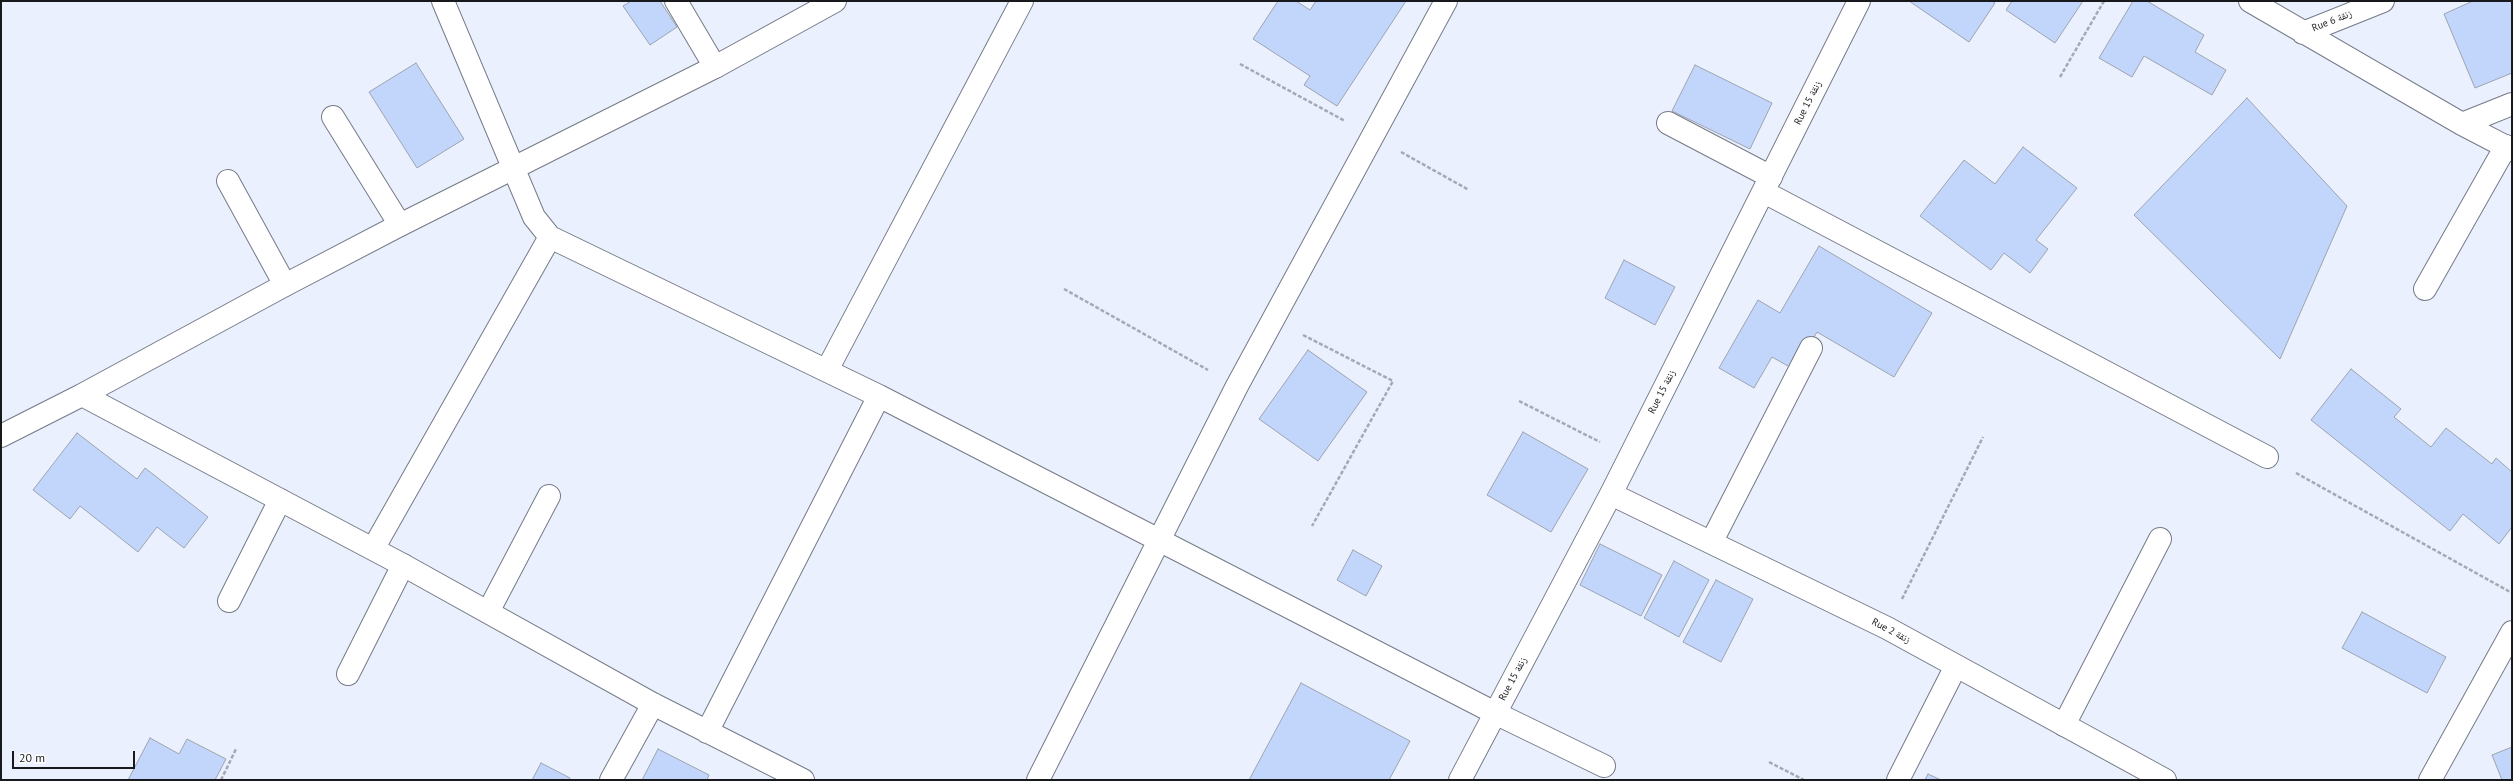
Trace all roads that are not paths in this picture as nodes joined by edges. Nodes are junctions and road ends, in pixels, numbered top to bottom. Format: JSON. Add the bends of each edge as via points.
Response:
{"nodes":[{"id":1,"x":443,"y":1,"type":"edge"},
{"id":2,"x":676,"y":1,"type":"edge"},
{"id":3,"x":835,"y":1,"type":"edge"},
{"id":4,"x":1022,"y":1,"type":"edge"},
{"id":5,"x":1446,"y":1,"type":"edge"},
{"id":6,"x":1859,"y":1,"type":"edge"},
{"id":7,"x":2250,"y":1,"type":"edge"},
{"id":8,"x":2383,"y":1,"type":"edge"},
{"id":9,"x":2303,"y":33,"type":"junction"},
{"id":10,"x":715,"y":67,"type":"junction"},
{"id":11,"x":2512,"y":104,"type":"edge"},
{"id":12,"x":333,"y":117,"type":"dead end"},
{"id":13,"x":1668,"y":123,"type":"dead end"},
{"id":14,"x":2462,"y":124,"type":"junction"},
{"id":15,"x":2509,"y":148,"type":"edge"},
{"id":16,"x":514,"y":169,"type":"junction"},
{"id":17,"x":228,"y":181,"type":"dead end"},
{"id":18,"x":1767,"y":184,"type":"junction"},
{"id":19,"x":400,"y":225,"type":"junction"},
{"id":20,"x":550,"y":237,"type":"junction"},
{"id":21,"x":285,"y":284,"type":"junction"},
{"id":22,"x":2425,"y":289,"type":"dead end"},
{"id":23,"x":1811,"y":348,"type":"dead end"},
{"id":24,"x":827,"y":370,"type":"junction"},
{"id":25,"x":82,"y":395,"type":"junction"},
{"id":26,"x":879,"y":396,"type":"junction"},
{"id":27,"x":1,"y":436,"type":"edge"},
{"id":28,"x":2267,"y":457,"type":"road end"},
{"id":29,"x":1611,"y":494,"type":"junction"},
{"id":30,"x":549,"y":496,"type":"dead end"},
{"id":31,"x":280,"y":500,"type":"junction"},
{"id":32,"x":2160,"y":539,"type":"dead end"},
{"id":33,"x":1160,"y":541,"type":"junction"},
{"id":34,"x":1712,"y":541,"type":"junction"},
{"id":35,"x":373,"y":549,"type":"junction"},
{"id":36,"x":403,"y":565,"type":"junction"},
{"id":37,"x":228,"y":601,"type":"dead end"},
{"id":38,"x":488,"y":612,"type":"junction"},
{"id":39,"x":2512,"y":632,"type":"edge"},
{"id":40,"x":1956,"y":666,"type":"junction"},
{"id":41,"x":348,"y":674,"type":"dead end"},
{"id":42,"x":653,"y":704,"type":"junction"},
{"id":43,"x":1495,"y":713,"type":"junction"},
{"id":44,"x":2064,"y":725,"type":"junction"},
{"id":45,"x":708,"y":732,"type":"junction"},
{"id":46,"x":1604,"y":766,"type":"dead end"},
{"id":47,"x":611,"y":780,"type":"edge"},
{"id":48,"x":803,"y":780,"type":"edge"},
{"id":49,"x":1038,"y":780,"type":"edge"},
{"id":50,"x":1460,"y":780,"type":"edge"},
{"id":51,"x":1898,"y":780,"type":"edge"},
{"id":52,"x":2165,"y":780,"type":"edge"},
{"id":53,"x":2430,"y":780,"type":"edge"}],
"edges":[{"from":1,"to":16,"type":"street"},
{"from":2,"to":10,"type":"street"},
{"from":3,"to":10,"type":"street"},
{"from":4,"to":24,"type":"street"},
{"from":5,"to":33,"type":"street","via":[[1237,386]]},
{"from":6,"to":18,"type":"street","name":"Rue 15 زنقة"},
{"from":7,"to":9,"type":"street"},
{"from":8,"to":9,"type":"street","name":"Rue 6 زنقة"},
{"from":9,"to":14,"type":"street"},
{"from":10,"to":16,"type":"street"},
{"from":11,"to":14,"type":"street"},
{"from":12,"to":19,"type":"street"},
{"from":13,"to":18,"type":"street"},
{"from":14,"to":15,"type":"street"},
{"from":15,"to":22,"type":"street"},
{"from":16,"to":19,"type":"street"},
{"from":16,"to":20,"type":"street","via":[[534,217]]},
{"from":17,"to":21,"type":"street"},
{"from":18,"to":28,"type":"street"},
{"from":18,"to":29,"type":"street","name":"Rue 15 زنقة"},
{"from":19,"to":21,"type":"street"},
{"from":20,"to":24,"type":"street"},
{"from":20,"to":35,"type":"street"},
{"from":21,"to":25,"type":"street"},
{"from":23,"to":34,"type":"street"},
{"from":24,"to":26,"type":"street"},
{"from":25,"to":27,"type":"street"},
{"from":25,"to":31,"type":"street"},
{"from":26,"to":33,"type":"street"},
{"from":26,"to":45,"type":"street"},
{"from":29,"to":34,"type":"street","name":"Rue 2 زنقة"},
{"from":29,"to":43,"type":"street","name":"Rue 15 زنقة"},
{"from":30,"to":38,"type":"street"},
{"from":31,"to":35,"type":"street"},
{"from":31,"to":37,"type":"street"},
{"from":32,"to":44,"type":"street"},
{"from":33,"to":43,"type":"street"},
{"from":33,"to":49,"type":"street"},
{"from":34,"to":40,"type":"street","name":"Rue 2 زنقة","via":[[1887,628]]},
{"from":35,"to":36,"type":"street"},
{"from":36,"to":38,"type":"street"},
{"from":36,"to":41,"type":"street"},
{"from":38,"to":42,"type":"street"},
{"from":39,"to":53,"type":"street"},
{"from":40,"to":44,"type":"street","name":"Rue 2 زنقة"},
{"from":40,"to":51,"type":"street"},
{"from":42,"to":45,"type":"street"},
{"from":42,"to":47,"type":"street"},
{"from":43,"to":46,"type":"street"},
{"from":43,"to":50,"type":"street","name":"Rue 15 زنقة"},
{"from":44,"to":52,"type":"street","name":"Rue 2 زنقة"},
{"from":45,"to":48,"type":"street"}]}
